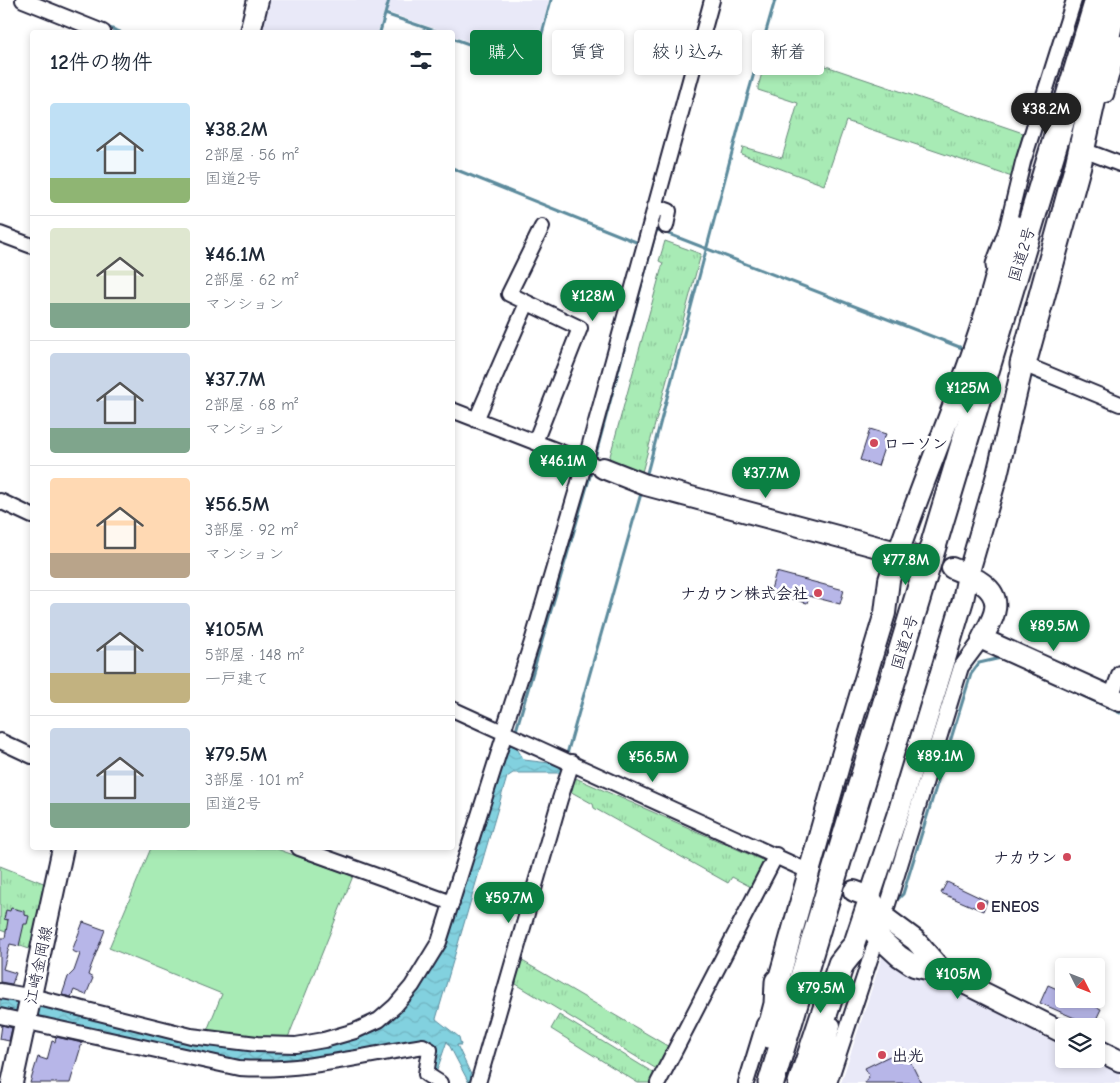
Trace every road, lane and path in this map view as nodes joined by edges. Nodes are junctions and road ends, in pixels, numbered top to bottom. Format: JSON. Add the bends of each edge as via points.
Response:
{"nodes":[{"id":1,"x":23,"y":0,"type":"edge"},
{"id":2,"x":258,"y":0,"type":"edge"},
{"id":3,"x":712,"y":0,"type":"edge"},
{"id":4,"x":1074,"y":0,"type":"edge"},
{"id":5,"x":1086,"y":0,"type":"edge"},
{"id":6,"x":1098,"y":0,"type":"edge"},
{"id":7,"x":1115,"y":0,"type":"edge"},
{"id":8,"x":98,"y":30,"type":"edge"},
{"id":9,"x":250,"y":30,"type":"edge"},
{"id":10,"x":1120,"y":43,"type":"edge"},
{"id":11,"x":1091,"y":153,"type":"junction"},
{"id":12,"x":1120,"y":164,"type":"edge"},
{"id":13,"x":660,"y":208,"type":"junction"},
{"id":14,"x":666,"y":226,"type":"dead end"},
{"id":15,"x":542,"y":227,"type":"dead end"},
{"id":16,"x":0,"y":234,"type":"edge"},
{"id":17,"x":30,"y":245,"type":"edge"},
{"id":18,"x":999,"y":265,"type":"junction"},
{"id":19,"x":527,"y":303,"type":"junction"},
{"id":20,"x":1023,"y":364,"type":"junction"},
{"id":21,"x":1120,"y":404,"type":"edge"},
{"id":22,"x":455,"y":411,"type":"edge"},
{"id":23,"x":476,"y":420,"type":"junction"},
{"id":24,"x":535,"y":442,"type":"junction"},
{"id":25,"x":594,"y":465,"type":"junction"},
{"id":26,"x":0,"y":501,"type":"edge"},
{"id":27,"x":30,"y":515,"type":"edge"},
{"id":28,"x":900,"y":552,"type":"junction"},
{"id":29,"x":919,"y":558,"type":"dead end"},
{"id":30,"x":960,"y":571,"type":"junction"},
{"id":31,"x":982,"y":639,"type":"junction"},
{"id":32,"x":1120,"y":673,"type":"edge"},
{"id":33,"x":1115,"y":699,"type":"edge"},
{"id":34,"x":455,"y":710,"type":"edge"},
{"id":35,"x":507,"y":736,"type":"junction"},
{"id":36,"x":0,"y":741,"type":"edge"},
{"id":37,"x":30,"y":755,"type":"edge"},
{"id":38,"x":570,"y":768,"type":"junction"},
{"id":39,"x":63,"y":850,"type":"edge"},
{"id":40,"x":305,"y":850,"type":"edge"},
{"id":41,"x":773,"y":859,"type":"junction"},
{"id":42,"x":816,"y":874,"type":"junction"},
{"id":43,"x":862,"y":894,"type":"junction"},
{"id":44,"x":452,"y":903,"type":"junction"},
{"id":45,"x":884,"y":918,"type":"junction"},
{"id":46,"x":872,"y":944,"type":"junction"},
{"id":47,"x":944,"y":973,"type":"junction"},
{"id":48,"x":778,"y":982,"type":"junction"},
{"id":49,"x":0,"y":991,"type":"edge"},
{"id":50,"x":29,"y":1009,"type":"junction"},
{"id":51,"x":0,"y":1016,"type":"edge"},
{"id":52,"x":1055,"y":1028,"type":"edge"},
{"id":53,"x":1105,"y":1054,"type":"edge"},
{"id":54,"x":1120,"y":1061,"type":"edge"},
{"id":55,"x":434,"y":1080,"type":"edge"},
{"id":56,"x":12,"y":1083,"type":"edge"},
{"id":57,"x":478,"y":1083,"type":"edge"},
{"id":58,"x":658,"y":1083,"type":"edge"},
{"id":59,"x":746,"y":1083,"type":"edge"},
{"id":60,"x":754,"y":1083,"type":"edge"},
{"id":61,"x":771,"y":1083,"type":"edge"},
{"id":62,"x":787,"y":1083,"type":"edge"},
{"id":63,"x":801,"y":1083,"type":"edge"},
{"id":64,"x":816,"y":1083,"type":"edge"},
{"id":65,"x":829,"y":1083,"type":"edge"}],
"edges":[{"from":1,"to":8,"type":"street"},
{"from":2,"to":9,"type":"street"},
{"from":3,"to":13,"type":"street"},
{"from":4,"to":18,"type":"street","via":[[1022,162]]},
{"from":5,"to":18,"type":"highway"},
{"from":6,"to":61,"type":"highway","name":"国道2号"},
{"from":7,"to":20,"type":"highway","via":[[1078,165]]},
{"from":7,"to":62,"type":"highway","name":"国道2号"},
{"from":10,"to":11,"type":"street"},
{"from":11,"to":12,"type":"street"},
{"from":11,"to":20,"type":"street","via":[[1061,259]]},
{"from":13,"to":14,"type":"street","via":[[669,211]]},
{"from":13,"to":25,"type":"street","via":[[643,246]]},
{"from":15,"to":19,"type":"street","via":[[509,294]]},
{"from":16,"to":17,"type":"street"},
{"from":18,"to":28,"type":"street","via":[[987,309]]},
{"from":19,"to":23,"type":"street"},
{"from":19,"to":24,"type":"street","via":[[580,328]]},
{"from":20,"to":21,"type":"street"},
{"from":20,"to":30,"type":"street","via":[[997,475]]},
{"from":22,"to":23,"type":"street"},
{"from":23,"to":24,"type":"street"},
{"from":24,"to":25,"type":"street"},
{"from":25,"to":28,"type":"street","via":[[646,485]]},
{"from":25,"to":35,"type":"street","via":[[532,642]]},
{"from":26,"to":27,"type":"street"},
{"from":28,"to":29,"type":"street"},
{"from":28,"to":42,"type":"street","via":[[840,762]]},
{"from":30,"to":31,"type":"street","via":[[978,580],[994,597],[995,609]]},
{"from":30,"to":43,"type":"street","via":[[963,600],[920,743]]},
{"from":31,"to":33,"type":"street"},
{"from":31,"to":45,"type":"street","via":[[961,667]]},
{"from":32,"to":33,"type":"street"},
{"from":34,"to":35,"type":"street"},
{"from":35,"to":38,"type":"street"},
{"from":35,"to":44,"type":"street"},
{"from":36,"to":37,"type":"street"},
{"from":38,"to":41,"type":"street"},
{"from":38,"to":57,"type":"street"},
{"from":39,"to":50,"type":"street","name":"江崎金岡線"},
{"from":40,"to":44,"type":"street"},
{"from":41,"to":42,"type":"street"},
{"from":41,"to":58,"type":"street"},
{"from":42,"to":48,"type":"street"},
{"from":43,"to":45,"type":"street"},
{"from":43,"to":46,"type":"street"},
{"from":43,"to":46,"type":"street","via":[[871,924]]},
{"from":44,"to":50,"type":"street","via":[[439,942],[412,986],[395,1006],[371,1023],[324,1040],[296,1045],[257,1044]]},
{"from":45,"to":46,"type":"street"},
{"from":45,"to":47,"type":"street","via":[[915,940]]},
{"from":46,"to":47,"type":"street","via":[[914,966]]},
{"from":46,"to":63,"type":"highway","via":[[841,964]]},
{"from":46,"to":64,"type":"street","via":[[846,981]]},
{"from":46,"to":65,"type":"street"},
{"from":47,"to":52,"type":"street"},
{"from":48,"to":59,"type":"street"},
{"from":48,"to":60,"type":"highway","via":[[777,1004]]},
{"from":49,"to":50,"type":"street"},
{"from":50,"to":51,"type":"street"},
{"from":50,"to":55,"type":"street","via":[[216,1065],[257,1069],[307,1067],[423,1046],[430,1050],[426,1074]]},
{"from":50,"to":56,"type":"street","name":"江崎金岡線"},
{"from":53,"to":54,"type":"street"}]}
